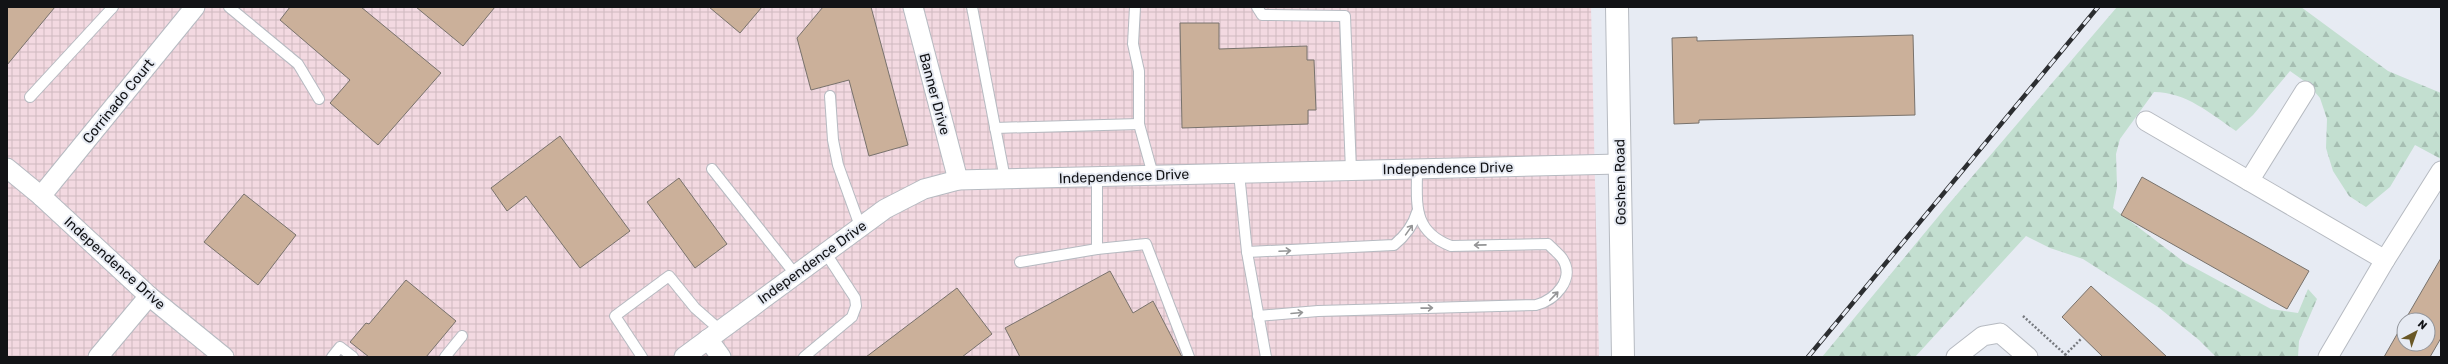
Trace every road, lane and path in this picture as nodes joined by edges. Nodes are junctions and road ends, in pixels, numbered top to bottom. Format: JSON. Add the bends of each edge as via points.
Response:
{"nodes":[{"id":1,"x":113,"y":7,"type":"edge"},
{"id":2,"x":196,"y":7,"type":"edge"},
{"id":3,"x":229,"y":7,"type":"edge"},
{"id":4,"x":913,"y":7,"type":"edge"},
{"id":5,"x":972,"y":7,"type":"edge"},
{"id":6,"x":1135,"y":7,"type":"edge"},
{"id":7,"x":1257,"y":7,"type":"edge"},
{"id":8,"x":1617,"y":7,"type":"edge"},
{"id":9,"x":2305,"y":91,"type":"dead end"},
{"id":10,"x":830,"y":96,"type":"dead end"},
{"id":11,"x":30,"y":97,"type":"dead end"},
{"id":12,"x":320,"y":99,"type":"dead end"},
{"id":13,"x":2146,"y":121,"type":"dead end"},
{"id":14,"x":1139,"y":124,"type":"junction"},
{"id":15,"x":995,"y":128,"type":"junction"},
{"id":16,"x":1619,"y":164,"type":"junction"},
{"id":17,"x":7,"y":169,"type":"edge"},
{"id":18,"x":712,"y":169,"type":"dead end"},
{"id":19,"x":1417,"y":169,"type":"junction"},
{"id":20,"x":1351,"y":171,"type":"junction"},
{"id":21,"x":2441,"y":172,"type":"edge"},
{"id":22,"x":1239,"y":173,"type":"junction"},
{"id":23,"x":1153,"y":175,"type":"junction"},
{"id":24,"x":1097,"y":178,"type":"junction"},
{"id":25,"x":1004,"y":179,"type":"junction"},
{"id":26,"x":958,"y":180,"type":"junction"},
{"id":27,"x":2249,"y":181,"type":"junction"},
{"id":28,"x":41,"y":196,"type":"junction"},
{"id":29,"x":1417,"y":212,"type":"junction"},
{"id":30,"x":860,"y":226,"type":"junction"},
{"id":31,"x":1096,"y":249,"type":"junction"},
{"id":32,"x":825,"y":252,"type":"junction"},
{"id":33,"x":1246,"y":252,"type":"junction"},
{"id":34,"x":2385,"y":260,"type":"junction"},
{"id":35,"x":1020,"y":262,"type":"dead end"},
{"id":36,"x":795,"y":274,"type":"junction"},
{"id":37,"x":149,"y":296,"type":"junction"},
{"id":38,"x":1258,"y":316,"type":"junction"},
{"id":39,"x":2024,"y":316,"type":"dead end"},
{"id":40,"x":714,"y":335,"type":"junction"},
{"id":41,"x":462,"y":336,"type":"dead end"},
{"id":42,"x":2081,"y":339,"type":"dead end"},
{"id":43,"x":2066,"y":356,"type":"edge"},
{"id":44,"x":98,"y":357,"type":"edge"},
{"id":45,"x":224,"y":357,"type":"edge"},
{"id":46,"x":332,"y":357,"type":"edge"},
{"id":47,"x":353,"y":357,"type":"edge"},
{"id":48,"x":445,"y":357,"type":"edge"},
{"id":49,"x":642,"y":357,"type":"edge"},
{"id":50,"x":684,"y":357,"type":"edge"},
{"id":51,"x":721,"y":357,"type":"edge"},
{"id":52,"x":804,"y":357,"type":"edge"},
{"id":53,"x":1189,"y":357,"type":"edge"},
{"id":54,"x":1266,"y":357,"type":"edge"},
{"id":55,"x":1623,"y":357,"type":"edge"},
{"id":56,"x":1956,"y":357,"type":"edge"},
{"id":57,"x":2028,"y":357,"type":"edge"},
{"id":58,"x":2328,"y":357,"type":"edge"}],
"edges":[{"from":1,"to":11,"type":"lane"},
{"from":2,"to":28,"type":"street","name":"Corrinado Court"},
{"from":3,"to":12,"type":"lane","via":[[298,64]]},
{"from":4,"to":26,"type":"street","name":"Banner Drive"},
{"from":5,"to":15,"type":"lane"},
{"from":6,"to":14,"type":"lane","via":[[1133,44],[1138,71]]},
{"from":7,"to":20,"type":"lane","via":[[1262,15],[1345,16]]},
{"from":8,"to":16,"type":"main road","name":"Goshen Road"},
{"from":9,"to":27,"type":"street"},
{"from":10,"to":30,"type":"lane","via":[[833,140],[838,165]]},
{"from":13,"to":27,"type":"street"},
{"from":14,"to":15,"type":"lane"},
{"from":14,"to":23,"type":"lane"},
{"from":15,"to":25,"type":"lane"},
{"from":16,"to":19,"type":"street","name":"Independence Drive"},
{"from":16,"to":55,"type":"main road","name":"Goshen Road"},
{"from":17,"to":28,"type":"street","name":"Independence Drive"},
{"from":18,"to":36,"type":"lane"},
{"from":19,"to":20,"type":"street","name":"Independence Drive"},
{"from":19,"to":29,"type":"lane"},
{"from":20,"to":22,"type":"street","name":"Independence Drive"},
{"from":21,"to":34,"type":"street"},
{"from":22,"to":23,"type":"street","name":"Independence Drive"},
{"from":22,"to":33,"type":"lane"},
{"from":23,"to":24,"type":"street","name":"Independence Drive"},
{"from":24,"to":25,"type":"street","name":"Independence Drive"},
{"from":24,"to":31,"type":"lane"},
{"from":25,"to":26,"type":"street","name":"Independence Drive"},
{"from":26,"to":30,"type":"street","name":"Independence Drive","via":[[924,189],[885,209]]},
{"from":27,"to":34,"type":"street"},
{"from":28,"to":37,"type":"street","name":"Independence Drive"},
{"from":33,"to":29,"type":"lane","one_way":true,"via":[[1394,245],[1404,237],[1414,223]]},
{"from":38,"to":29,"type":"lane","one_way":true,"via":[[1318,311],[1536,306],[1548,302],[1561,289],[1567,276],[1563,259],[1548,244],[1451,246],[1438,241],[1426,228]]},
{"from":30,"to":32,"type":"street","name":"Independence Drive"},
{"from":31,"to":35,"type":"lane"},
{"from":31,"to":53,"type":"lane","via":[[1146,244]]},
{"from":32,"to":36,"type":"street","name":"Independence Drive"},
{"from":32,"to":52,"type":"lane","via":[[854,298],[856,306],[852,317]]},
{"from":33,"to":38,"type":"lane"},
{"from":34,"to":58,"type":"street"},
{"from":36,"to":40,"type":"street","name":"Independence Drive"},
{"from":37,"to":44,"type":"street"},
{"from":37,"to":45,"type":"street","name":"Independence Drive"},
{"from":38,"to":54,"type":"lane"},
{"from":39,"to":43,"type":"path"},
{"from":40,"to":49,"type":"lane","via":[[669,276],[615,316]]},
{"from":40,"to":50,"type":"street","name":"Independence Drive"},
{"from":40,"to":51,"type":"street"},
{"from":41,"to":48,"type":"lane"},
{"from":42,"to":43,"type":"path"},
{"from":46,"to":47,"type":"lane","via":[[340,347]]},
{"from":56,"to":57,"type":"street","via":[[1983,336],[2000,333]]}]}
